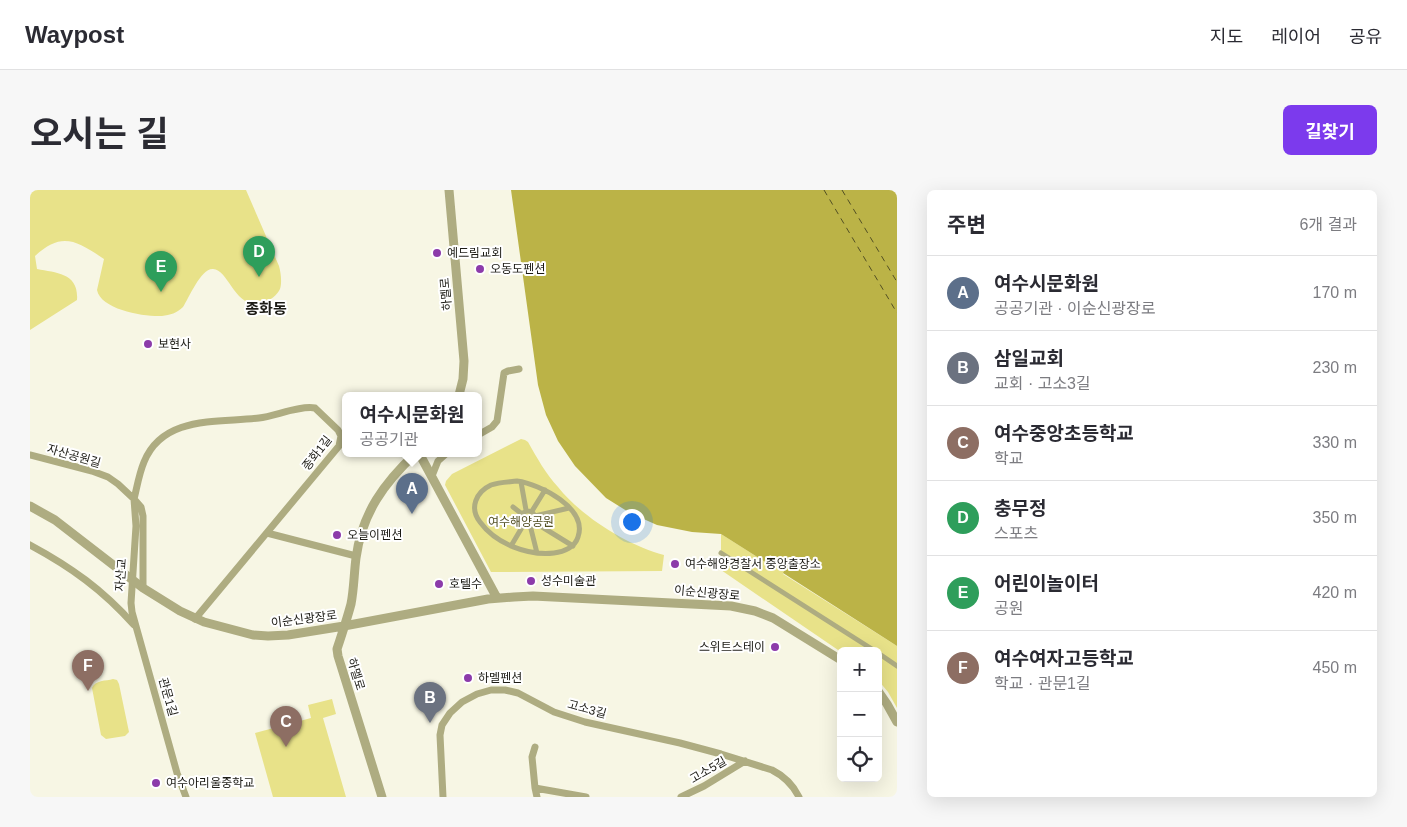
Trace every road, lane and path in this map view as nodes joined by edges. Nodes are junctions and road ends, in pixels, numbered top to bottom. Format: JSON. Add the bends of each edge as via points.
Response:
{"nodes":[{"id":1,"x":449,"y":190,"type":"edge"},
{"id":2,"x":519,"y":369,"type":"dead end"},
{"id":3,"x":460,"y":392,"type":"edge"},
{"id":4,"x":482,"y":433,"type":"edge"},
{"id":5,"x":30,"y":455,"type":"edge"},
{"id":6,"x":413,"y":457,"type":"edge"},
{"id":7,"x":420,"y":457,"type":"edge"},
{"id":8,"x":442,"y":457,"type":"edge"},
{"id":9,"x":432,"y":476,"type":"junction"},
{"id":10,"x":521,"y":482,"type":"junction"},
{"id":11,"x":545,"y":490,"type":"junction"},
{"id":12,"x":134,"y":499,"type":"junction"},
{"id":13,"x":30,"y":506,"type":"edge"},
{"id":14,"x":513,"y":507,"type":"dead end"},
{"id":15,"x":569,"y":508,"type":"junction"},
{"id":16,"x":528,"y":518,"type":"junction"},
{"id":17,"x":505,"y":523,"type":"dead end"},
{"id":18,"x":266,"y":533,"type":"junction"},
{"id":19,"x":30,"y":545,"type":"edge"},
{"id":20,"x":512,"y":546,"type":"junction"},
{"id":21,"x":573,"y":546,"type":"junction"},
{"id":22,"x":537,"y":553,"type":"junction"},
{"id":23,"x":721,"y":553,"type":"dead end"},
{"id":24,"x":356,"y":556,"type":"junction"},
{"id":25,"x":143,"y":588,"type":"junction"},
{"id":26,"x":497,"y":598,"type":"junction"},
{"id":27,"x":131,"y":603,"type":"joint"},
{"id":28,"x":195,"y":618,"type":"junction"},
{"id":29,"x":344,"y":626,"type":"junction"},
{"id":30,"x":136,"y":627,"type":"junction"},
{"id":31,"x":868,"y":647,"type":"edge"},
{"id":32,"x":882,"y":656,"type":"edge"},
{"id":33,"x":837,"y":658,"type":"edge"},
{"id":34,"x":897,"y":666,"type":"edge"},
{"id":35,"x":879,"y":692,"type":"edge"},
{"id":36,"x":897,"y":722,"type":"edge"},
{"id":37,"x":535,"y":747,"type":"dead end"},
{"id":38,"x":745,"y":761,"type":"junction"},
{"id":39,"x":535,"y":788,"type":"junction"},
{"id":40,"x":186,"y":797,"type":"edge"},
{"id":41,"x":382,"y":797,"type":"edge"},
{"id":42,"x":443,"y":797,"type":"edge"},
{"id":43,"x":536,"y":797,"type":"edge"},
{"id":44,"x":586,"y":797,"type":"edge"},
{"id":45,"x":681,"y":797,"type":"edge"},
{"id":46,"x":798,"y":797,"type":"edge"}],
"edges":[{"from":1,"to":3,"type":"street","name":"하멜로","via":[[464,361]]},
{"from":2,"to":4,"type":"street","via":[[504,373],[497,421]]},
{"from":5,"to":12,"type":"street","name":"자산공원길","via":[[108,477]]},
{"from":6,"to":24,"type":"street","name":"하멜로","via":[[393,475],[377,498],[364,525]]},
{"from":7,"to":9,"type":"street"},
{"from":8,"to":9,"type":"street"},
{"from":9,"to":26,"type":"street"},
{"from":10,"to":11,"type":"street"},
{"from":10,"to":16,"type":"street"},
{"from":10,"to":20,"type":"street","via":[[489,486],[479,494],[474,505],[482,526]]},
{"from":11,"to":15,"type":"street"},
{"from":11,"to":16,"type":"street"},
{"from":12,"to":18,"type":"street","name":"종화1길","via":[[145,458],[171,432],[207,421],[261,418],[315,408],[338,430],[341,442]]},
{"from":12,"to":25,"type":"street","name":"자산공원길","via":[[144,516]]},
{"from":12,"to":27,"type":"street","name":"자산교","via":[[136,523]]},
{"from":13,"to":25,"type":"street","name":"이순신광장로","via":[[55,520]]},
{"from":14,"to":16,"type":"street"},
{"from":15,"to":16,"type":"street"},
{"from":15,"to":21,"type":"street","via":[[579,528]]},
{"from":16,"to":17,"type":"street"},
{"from":16,"to":20,"type":"street"},
{"from":16,"to":21,"type":"street"},
{"from":16,"to":22,"type":"street"},
{"from":18,"to":24,"type":"street"},
{"from":18,"to":28,"type":"street","name":"종화1길"},
{"from":19,"to":30,"type":"street","via":[[96,587]]},
{"from":20,"to":22,"type":"street"},
{"from":21,"to":22,"type":"street","via":[[564,551]]},
{"from":23,"to":31,"type":"street"},
{"from":24,"to":29,"type":"street","name":"하멜로","via":[[351,603]]},
{"from":25,"to":28,"type":"street","name":"이순신광장로"},
{"from":26,"to":29,"type":"street","name":"이순신광장로"},
{"from":26,"to":33,"type":"street","name":"이순신광장로","via":[[533,596],[731,606],[773,618]]},
{"from":27,"to":30,"type":"street","name":"관문1길"},
{"from":28,"to":29,"type":"street","name":"이순신광장로","via":[[231,630],[268,636]]},
{"from":29,"to":41,"type":"street","name":"하멜로","via":[[338,656]]},
{"from":30,"to":40,"type":"street","name":"관문1길","via":[[173,762]]},
{"from":32,"to":34,"type":"street"},
{"from":35,"to":36,"type":"street"},
{"from":37,"to":39,"type":"street","via":[[532,757]]},
{"from":38,"to":42,"type":"street","name":"고소3길","via":[[585,722],[554,712],[524,695],[491,690],[462,702],[442,725]]},
{"from":38,"to":45,"type":"street","name":"고소5길"},
{"from":38,"to":46,"type":"street","name":"고소3길","via":[[779,773]]},
{"from":39,"to":43,"type":"street"},
{"from":39,"to":44,"type":"street"}]}
